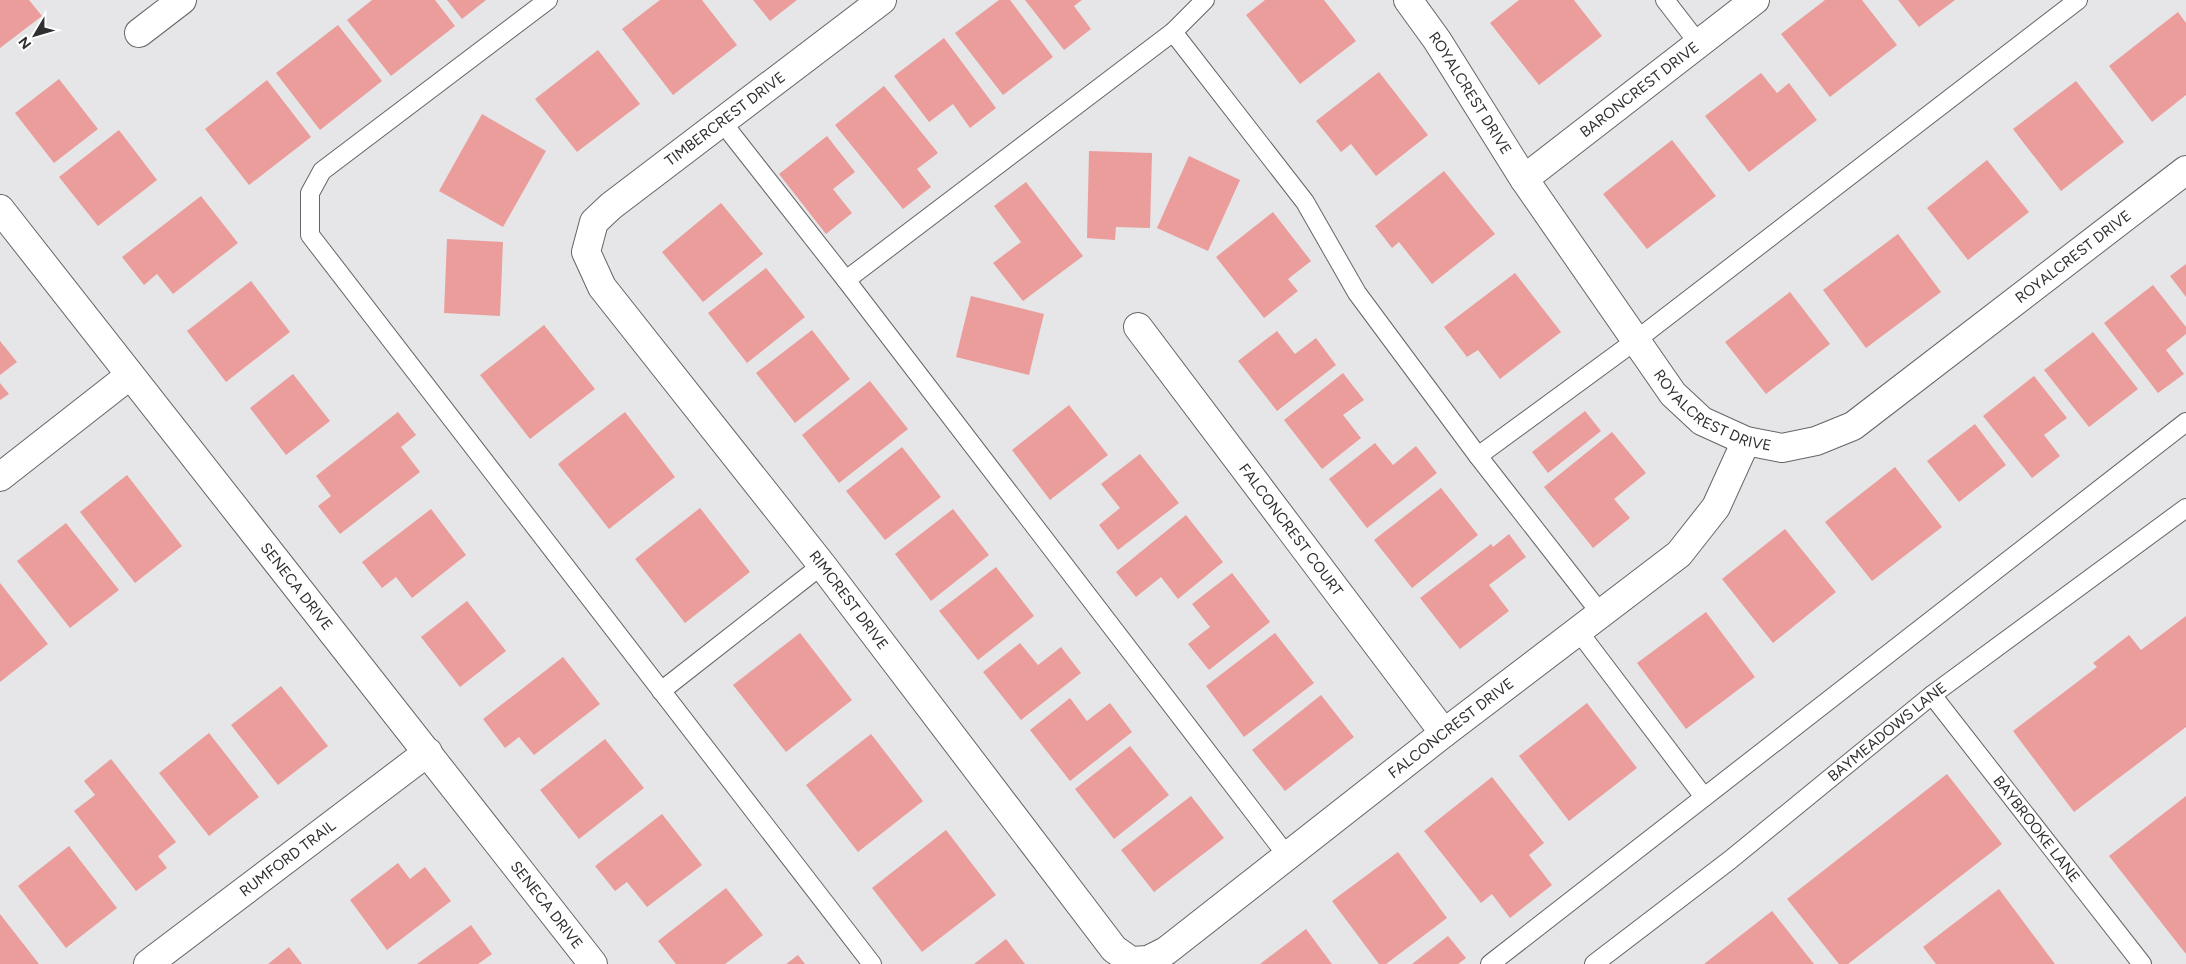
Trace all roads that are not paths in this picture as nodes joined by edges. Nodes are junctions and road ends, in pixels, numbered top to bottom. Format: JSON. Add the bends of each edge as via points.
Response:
{"nodes":[{"id":1,"x":182,"y":0,"type":"edge"},
{"id":2,"x":548,"y":0,"type":"edge"},
{"id":3,"x":882,"y":0,"type":"edge"},
{"id":4,"x":1205,"y":0,"type":"edge"},
{"id":5,"x":1408,"y":0,"type":"edge"},
{"id":6,"x":1665,"y":0,"type":"edge"},
{"id":7,"x":1754,"y":0,"type":"edge"},
{"id":8,"x":2078,"y":0,"type":"edge"},
{"id":9,"x":1173,"y":32,"type":"junction"},
{"id":10,"x":139,"y":33,"type":"dead end"},
{"id":11,"x":1699,"y":44,"type":"junction"},
{"id":12,"x":722,"y":122,"type":"junction"},
{"id":13,"x":2186,"y":170,"type":"edge"},
{"id":14,"x":1524,"y":178,"type":"junction"},
{"id":15,"x":0,"y":209,"type":"edge"},
{"id":16,"x":586,"y":252,"type":"joint"},
{"id":17,"x":846,"y":280,"type":"junction"},
{"id":18,"x":1138,"y":327,"type":"dead end"},
{"id":19,"x":1635,"y":341,"type":"junction"},
{"id":20,"x":130,"y":376,"type":"junction"},
{"id":21,"x":2186,"y":422,"type":"edge"},
{"id":22,"x":1746,"y":441,"type":"junction"},
{"id":23,"x":1478,"y":456,"type":"junction"},
{"id":24,"x":0,"y":476,"type":"edge"},
{"id":25,"x":2186,"y":508,"type":"edge"},
{"id":26,"x":822,"y":565,"type":"junction"},
{"id":27,"x":1602,"y":615,"type":"junction"},
{"id":28,"x":1579,"y":632,"type":"junction"},
{"id":29,"x":661,"y":690,"type":"junction"},
{"id":30,"x":1932,"y":695,"type":"junction"},
{"id":31,"x":1444,"y":733,"type":"junction"},
{"id":32,"x":428,"y":752,"type":"junction"},
{"id":33,"x":1704,"y":797,"type":"junction"},
{"id":34,"x":1288,"y":856,"type":"junction"},
{"id":35,"x":1114,"y":948,"type":"joint"},
{"id":36,"x":148,"y":964,"type":"edge"},
{"id":37,"x":593,"y":964,"type":"edge"},
{"id":38,"x":872,"y":964,"type":"edge"},
{"id":39,"x":1490,"y":964,"type":"edge"},
{"id":40,"x":1594,"y":964,"type":"edge"},
{"id":41,"x":2142,"y":964,"type":"edge"}],
"edges":[{"from":1,"to":10,"type":"street"},
{"from":2,"to":29,"type":"lane","via":[[322,171],[310,193],[310,235]]},
{"from":3,"to":12,"type":"street","name":"TIMBERCREST DRIVE"},
{"from":4,"to":9,"type":"lane"},
{"from":5,"to":14,"type":"street","name":"ROYALCREST DRIVE"},
{"from":6,"to":11,"type":"lane"},
{"from":7,"to":11,"type":"street","name":"BARONCREST DRIVE"},
{"from":8,"to":19,"type":"lane"},
{"from":9,"to":17,"type":"lane"},
{"from":9,"to":23,"type":"lane","via":[[1304,202],[1357,293]]},
{"from":11,"to":14,"type":"street","name":"BARONCREST DRIVE"},
{"from":12,"to":16,"type":"street","name":"TIMBERCREST DRIVE","via":[[594,222]]},
{"from":12,"to":17,"type":"lane"},
{"from":13,"to":22,"type":"street","name":"ROYALCREST DRIVE","via":[[1853,426],[1816,441],[1782,448]]},
{"from":14,"to":19,"type":"street","name":"ROYALCREST DRIVE"},
{"from":15,"to":20,"type":"street","name":"SENECA DRIVE"},
{"from":16,"to":26,"type":"street","name":"RIMCREST DRIVE","via":[[602,287]]},
{"from":17,"to":34,"type":"lane"},
{"from":18,"to":31,"type":"street","name":"FALCONCREST COURT"},
{"from":19,"to":22,"type":"street","name":"ROYALCREST DRIVE","via":[[1673,394],[1702,421]]},
{"from":19,"to":23,"type":"lane"},
{"from":20,"to":24,"type":"street"},
{"from":20,"to":32,"type":"street","name":"SENECA DRIVE"},
{"from":21,"to":33,"type":"lane"},
{"from":22,"to":27,"type":"street","name":"FALCONCREST DRIVE","via":[[1716,507],[1679,554]]},
{"from":23,"to":27,"type":"lane"},
{"from":25,"to":30,"type":"lane","name":"BAYMEADOWS LANE"},
{"from":26,"to":29,"type":"lane"},
{"from":26,"to":35,"type":"street","name":"RIMCREST DRIVE"},
{"from":27,"to":28,"type":"street","name":"FALCONCREST DRIVE"},
{"from":28,"to":31,"type":"street","name":"FALCONCREST DRIVE"},
{"from":28,"to":33,"type":"lane"},
{"from":29,"to":38,"type":"lane"},
{"from":30,"to":40,"type":"lane","name":"BAYMEADOWS LANE","via":[[1730,860]]},
{"from":30,"to":41,"type":"lane","name":"BAYBROOKE LANE"},
{"from":31,"to":34,"type":"street","name":"FALCONCREST DRIVE"},
{"from":32,"to":36,"type":"street","name":"RUMFORD TRAIL"},
{"from":32,"to":37,"type":"street","name":"SENECA DRIVE"},
{"from":33,"to":39,"type":"lane"},
{"from":34,"to":35,"type":"street","name":"FALCONCREST DRIVE","via":[[1166,951],[1148,960],[1131,961]]}]}
